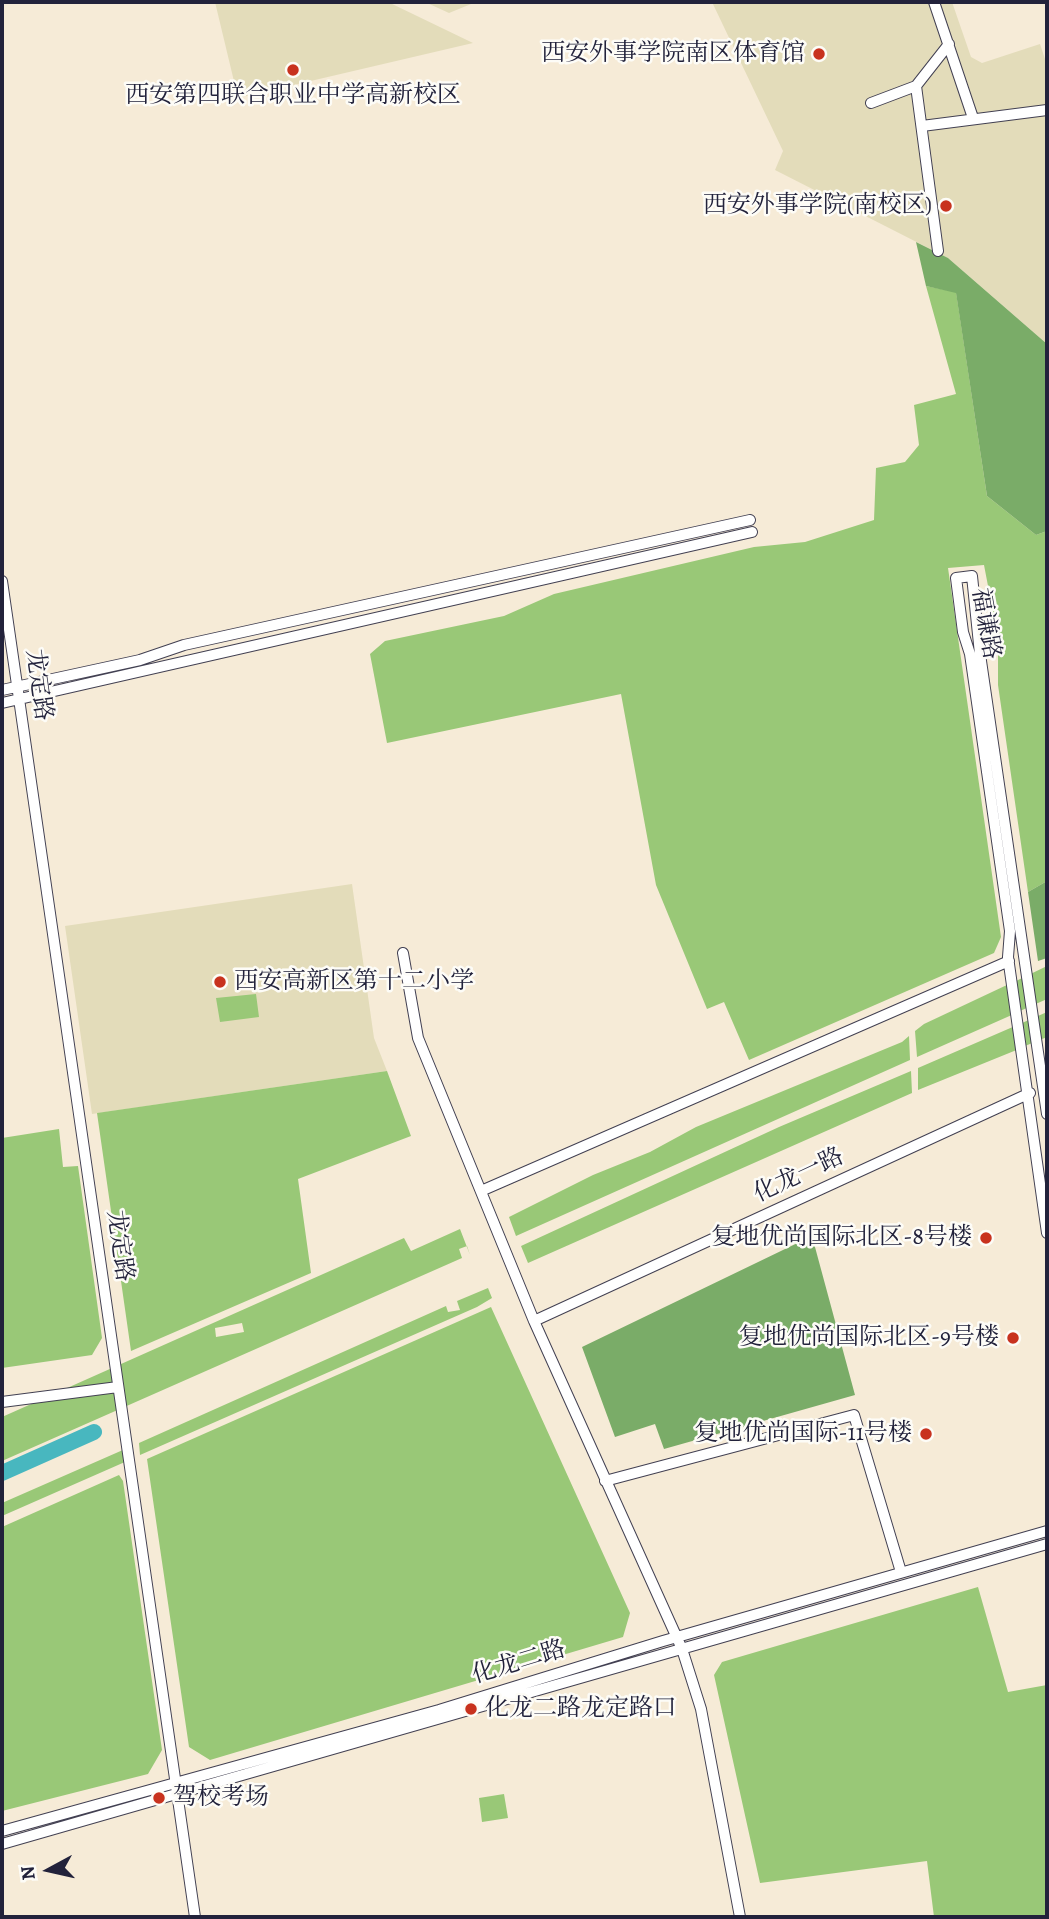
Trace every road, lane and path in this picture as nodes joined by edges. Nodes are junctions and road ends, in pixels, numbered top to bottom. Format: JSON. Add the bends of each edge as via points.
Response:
{"nodes":[{"id":1,"x":933,"y":2,"type":"edge"},
{"id":2,"x":949,"y":44,"type":"junction"},
{"id":3,"x":916,"y":86,"type":"junction"},
{"id":4,"x":871,"y":103,"type":"dead end"},
{"id":5,"x":1047,"y":110,"type":"edge"},
{"id":6,"x":973,"y":118,"type":"junction"},
{"id":7,"x":922,"y":125,"type":"junction"},
{"id":8,"x":938,"y":251,"type":"dead end"},
{"id":9,"x":750,"y":520,"type":"dead end"},
{"id":10,"x":752,"y":532,"type":"dead end"},
{"id":11,"x":2,"y":581,"type":"edge"},
{"id":12,"x":17,"y":687,"type":"junction"},
{"id":13,"x":2,"y":690,"type":"edge"},
{"id":14,"x":18,"y":698,"type":"junction"},
{"id":15,"x":2,"y":703,"type":"edge"},
{"id":16,"x":403,"y":953,"type":"dead end"},
{"id":17,"x":1009,"y":961,"type":"junction"},
{"id":18,"x":1043,"y":1087,"type":"junction"},
{"id":19,"x":1028,"y":1094,"type":"junction"},
{"id":20,"x":1047,"y":1114,"type":"edge"},
{"id":21,"x":481,"y":1191,"type":"junction"},
{"id":22,"x":1047,"y":1233,"type":"edge"},
{"id":23,"x":534,"y":1321,"type":"junction"},
{"id":24,"x":118,"y":1387,"type":"junction"},
{"id":25,"x":2,"y":1402,"type":"edge"},
{"id":26,"x":605,"y":1481,"type":"junction"},
{"id":27,"x":1047,"y":1531,"type":"edge"},
{"id":28,"x":1047,"y":1544,"type":"edge"},
{"id":29,"x":901,"y":1572,"type":"junction"},
{"id":30,"x":677,"y":1637,"type":"junction"},
{"id":31,"x":682,"y":1649,"type":"junction"},
{"id":32,"x":177,"y":1788,"type":"junction"},
{"id":33,"x":2,"y":1831,"type":"edge"},
{"id":34,"x":2,"y":1844,"type":"edge"},
{"id":35,"x":195,"y":1917,"type":"edge"},
{"id":36,"x":740,"y":1917,"type":"edge"}],
"edges":[{"from":1,"to":2,"type":"street"},
{"from":2,"to":3,"type":"street"},
{"from":2,"to":6,"type":"street"},
{"from":3,"to":4,"type":"street"},
{"from":3,"to":7,"type":"street"},
{"from":5,"to":6,"type":"street"},
{"from":6,"to":7,"type":"street"},
{"from":7,"to":8,"type":"street"},
{"from":9,"to":12,"type":"street","via":[[184,645],[140,660]]},
{"from":10,"to":14,"type":"street"},
{"from":11,"to":12,"type":"street","name":"龙定路"},
{"from":12,"to":13,"type":"street"},
{"from":12,"to":14,"type":"street","name":"龙定路"},
{"from":14,"to":15,"type":"street"},
{"from":14,"to":24,"type":"street","name":"龙定路"},
{"from":16,"to":21,"type":"street","via":[[418,1038]]},
{"from":17,"to":18,"type":"street","name":"福谦路","via":[[1010,931],[956,578],[972,576]]},
{"from":17,"to":19,"type":"street","name":"福谦路"},
{"from":17,"to":21,"type":"street"},
{"from":18,"to":19,"type":"street","name":"化龙一路"},
{"from":18,"to":20,"type":"street","name":"福谦路"},
{"from":19,"to":22,"type":"street","name":"福谦路"},
{"from":19,"to":23,"type":"street","name":"化龙一路"},
{"from":21,"to":23,"type":"street"},
{"from":23,"to":26,"type":"street"},
{"from":24,"to":25,"type":"street"},
{"from":24,"to":32,"type":"street","name":"龙定路"},
{"from":26,"to":29,"type":"street","via":[[854,1415]]},
{"from":26,"to":30,"type":"street"},
{"from":27,"to":29,"type":"street","name":"化龙二路"},
{"from":28,"to":31,"type":"street","name":"化龙二路"},
{"from":29,"to":30,"type":"street","name":"化龙二路"},
{"from":30,"to":31,"type":"street"},
{"from":30,"to":32,"type":"street","name":"化龙二路"},
{"from":31,"to":32,"type":"street","name":"化龙二路"},
{"from":31,"to":36,"type":"street","via":[[701,1709]]},
{"from":32,"to":33,"type":"street","name":"化龙二路"},
{"from":32,"to":34,"type":"street","name":"化龙二路"},
{"from":32,"to":35,"type":"street","name":"龙定路"}]}
